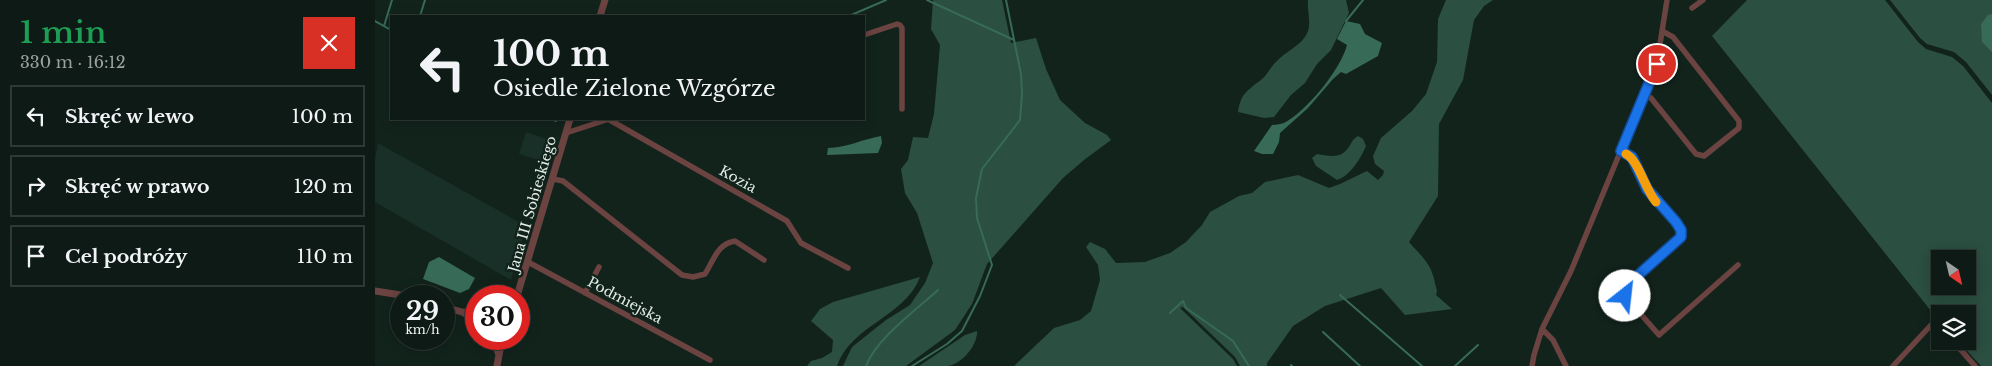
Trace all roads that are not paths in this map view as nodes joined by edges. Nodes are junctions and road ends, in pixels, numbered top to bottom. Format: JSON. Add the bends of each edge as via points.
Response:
{"nodes":[{"id":1,"x":605,"y":0,"type":"edge"},
{"id":2,"x":1667,"y":0,"type":"edge"},
{"id":3,"x":1703,"y":0,"type":"edge"},
{"id":4,"x":1692,"y":8,"type":"dead end"},
{"id":5,"x":600,"y":15,"type":"edge"},
{"id":6,"x":1662,"y":31,"type":"junction"},
{"id":7,"x":865,"y":35,"type":"edge"},
{"id":8,"x":1644,"y":94,"type":"junction"},
{"id":9,"x":902,"y":110,"type":"dead end"},
{"id":10,"x":570,"y":120,"type":"edge"},
{"id":11,"x":606,"y":120,"type":"edge"},
{"id":12,"x":611,"y":120,"type":"edge"},
{"id":13,"x":566,"y":133,"type":"junction"},
{"id":14,"x":1621,"y":151,"type":"junction"},
{"id":15,"x":553,"y":178,"type":"junction"},
{"id":16,"x":764,"y":260,"type":"dead end"},
{"id":17,"x":528,"y":262,"type":"junction"},
{"id":18,"x":1738,"y":265,"type":"dead end"},
{"id":19,"x":599,"y":268,"type":"dead end"},
{"id":20,"x":848,"y":268,"type":"dead end"},
{"id":21,"x":520,"y":285,"type":"edge"},
{"id":22,"x":375,"y":291,"type":"edge"},
{"id":23,"x":390,"y":293,"type":"edge"},
{"id":24,"x":585,"y":293,"type":"junction"},
{"id":25,"x":455,"y":310,"type":"edge"},
{"id":26,"x":462,"y":312,"type":"joint"},
{"id":27,"x":465,"y":314,"type":"edge"},
{"id":28,"x":1931,"y":325,"type":"edge"},
{"id":29,"x":1542,"y":328,"type":"junction"},
{"id":30,"x":497,"y":350,"type":"edge"},
{"id":31,"x":500,"y":350,"type":"edge"},
{"id":32,"x":1961,"y":350,"type":"edge"},
{"id":33,"x":499,"y":354,"type":"junction"},
{"id":34,"x":710,"y":360,"type":"dead end"},
{"id":35,"x":497,"y":366,"type":"edge"},
{"id":36,"x":1532,"y":366,"type":"edge"},
{"id":37,"x":1567,"y":366,"type":"edge"},
{"id":38,"x":1893,"y":366,"type":"edge"},
{"id":39,"x":1975,"y":366,"type":"edge"}],
"edges":[{"from":1,"to":5,"type":"street"},
{"from":2,"to":6,"type":"street"},
{"from":3,"to":4,"type":"street"},
{"from":6,"to":8,"type":"street","via":[[1657,64]]},
{"from":6,"to":8,"type":"street","via":[[1673,37],[1739,121],[1739,128],[1704,156],[1696,154],[1651,98]]},
{"from":7,"to":9,"type":"street","via":[[897,24],[902,28]]},
{"from":8,"to":14,"type":"street"},
{"from":10,"to":13,"type":"street","name":"Jana III Sobieskiego"},
{"from":11,"to":13,"type":"street","name":"Kozia"},
{"from":12,"to":20,"type":"street","name":"Kozia","via":[[787,221],[801,243]]},
{"from":13,"to":15,"type":"street","name":"Jana III Sobieskiego"},
{"from":14,"to":18,"type":"street","via":[[1632,157],[1647,189],[1676,222],[1682,234],[1626,286],[1625,296],[1659,336]]},
{"from":14,"to":29,"type":"street","via":[[1571,271]]},
{"from":15,"to":16,"type":"street","via":[[563,181],[681,274],[693,277],[705,274],[726,242],[735,241]]},
{"from":15,"to":17,"type":"street","name":"Jana III Sobieskiego"},
{"from":17,"to":21,"type":"street","name":"Jana III Sobieskiego"},
{"from":17,"to":24,"type":"street","name":"Podmiejska"},
{"from":19,"to":24,"type":"street"},
{"from":22,"to":23,"type":"street"},
{"from":24,"to":34,"type":"street","name":"Podmiejska"},
{"from":25,"to":26,"type":"street"},
{"from":26,"to":27,"type":"street"},
{"from":28,"to":38,"type":"street"},
{"from":29,"to":36,"type":"street"},
{"from":29,"to":37,"type":"street","via":[[1553,340]]},
{"from":30,"to":33,"type":"street"},
{"from":31,"to":33,"type":"street"},
{"from":32,"to":39,"type":"street"},
{"from":33,"to":35,"type":"street"}]}
